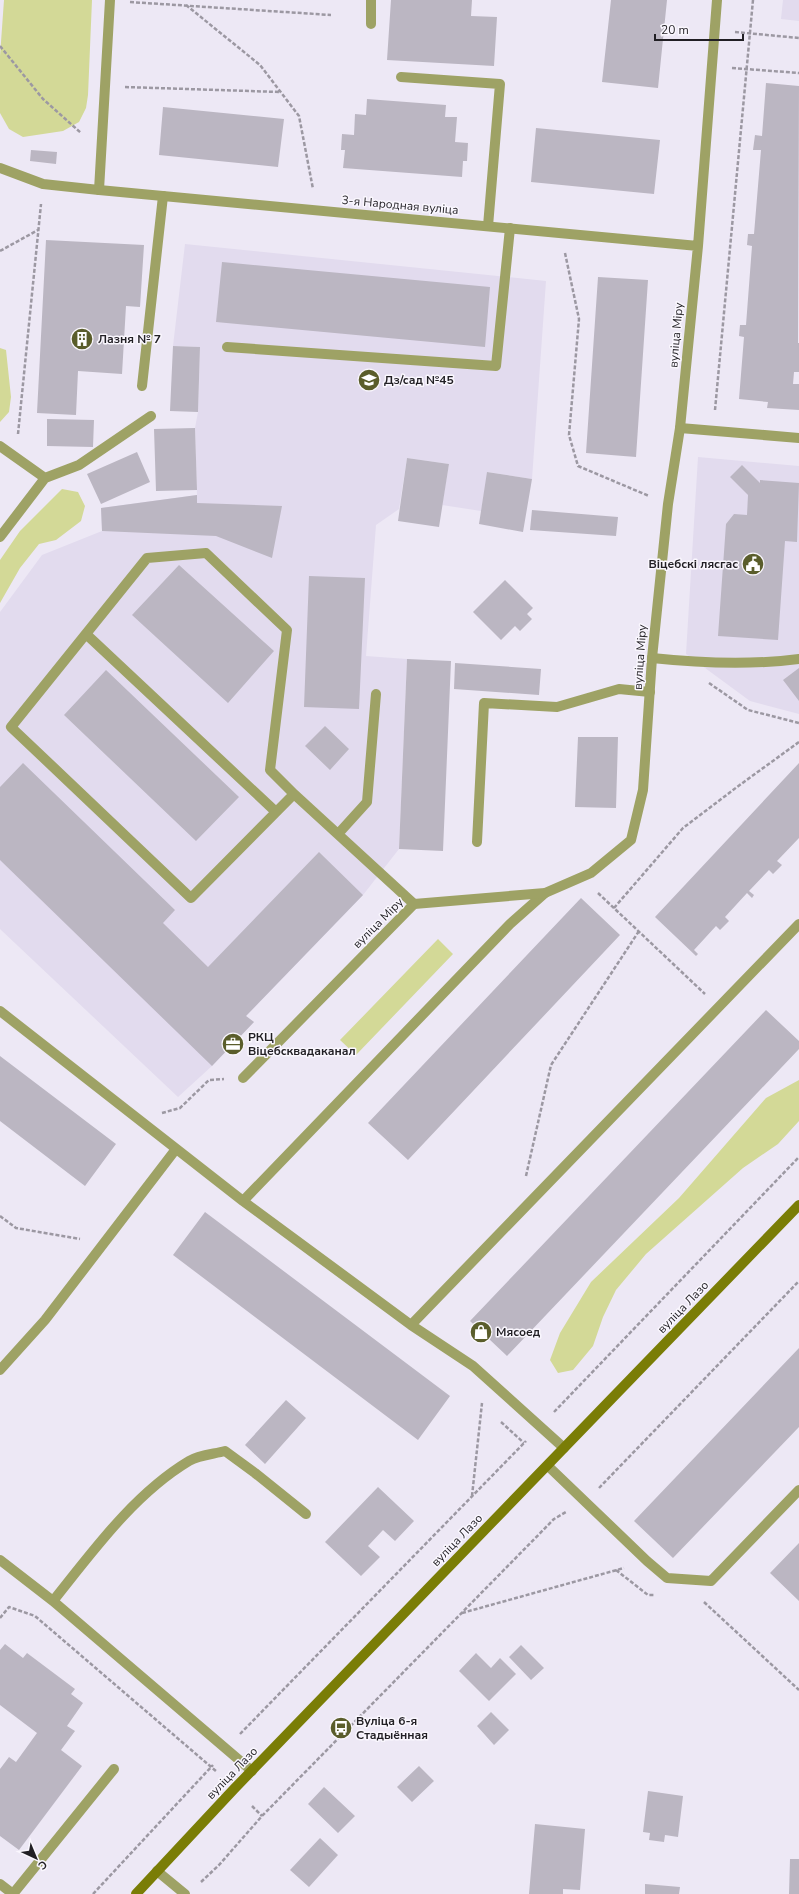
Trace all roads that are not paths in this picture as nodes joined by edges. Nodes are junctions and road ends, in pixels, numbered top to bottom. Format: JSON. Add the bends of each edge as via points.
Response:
{"nodes":[{"id":1,"x":110,"y":0,"type":"edge"},
{"id":2,"x":371,"y":0,"type":"edge"},
{"id":3,"x":717,"y":0,"type":"edge"},
{"id":4,"x":371,"y":24,"type":"dead end"},
{"id":5,"x":401,"y":77,"type":"dead end"},
{"id":6,"x":0,"y":168,"type":"edge"},
{"id":7,"x":99,"y":190,"type":"junction"},
{"id":8,"x":162,"y":196,"type":"junction"},
{"id":9,"x":488,"y":226,"type":"junction"},
{"id":10,"x":510,"y":228,"type":"junction"},
{"id":11,"x":698,"y":246,"type":"junction"},
{"id":12,"x":227,"y":347,"type":"dead end"},
{"id":13,"x":142,"y":386,"type":"dead end"},
{"id":14,"x":151,"y":416,"type":"dead end"},
{"id":15,"x":680,"y":428,"type":"junction"},
{"id":16,"x":799,"y":438,"type":"edge"},
{"id":17,"x":0,"y":446,"type":"edge"},
{"id":18,"x":45,"y":478,"type":"junction"},
{"id":19,"x":0,"y":537,"type":"edge"},
{"id":20,"x":86,"y":634,"type":"junction"},
{"id":21,"x":652,"y":658,"type":"junction"},
{"id":22,"x":799,"y":659,"type":"edge"},
{"id":23,"x":650,"y":692,"type":"junction"},
{"id":24,"x":376,"y":694,"type":"dead end"},
{"id":25,"x":294,"y":794,"type":"junction"},
{"id":26,"x":276,"y":812,"type":"junction"},
{"id":27,"x":338,"y":834,"type":"junction"},
{"id":28,"x":477,"y":842,"type":"dead end"},
{"id":29,"x":545,"y":893,"type":"junction"},
{"id":30,"x":414,"y":904,"type":"junction"},
{"id":31,"x":799,"y":924,"type":"edge"},
{"id":32,"x":0,"y":1011,"type":"edge"},
{"id":33,"x":243,"y":1078,"type":"road end"},
{"id":34,"x":176,"y":1149,"type":"junction"},
{"id":35,"x":243,"y":1201,"type":"junction"},
{"id":36,"x":799,"y":1205,"type":"edge"},
{"id":37,"x":411,"y":1325,"type":"junction"},
{"id":38,"x":0,"y":1370,"type":"edge"},
{"id":39,"x":564,"y":1448,"type":"junction"},
{"id":40,"x":548,"y":1466,"type":"junction"},
{"id":41,"x":799,"y":1490,"type":"edge"},
{"id":42,"x":306,"y":1514,"type":"dead end"},
{"id":43,"x":0,"y":1560,"type":"edge"},
{"id":44,"x":53,"y":1601,"type":"junction"},
{"id":45,"x":114,"y":1769,"type":"dead end"},
{"id":46,"x":252,"y":1771,"type":"junction"},
{"id":47,"x":157,"y":1871,"type":"junction"},
{"id":48,"x":0,"y":1884,"type":"edge"},
{"id":49,"x":13,"y":1894,"type":"edge"},
{"id":50,"x":136,"y":1894,"type":"edge"},
{"id":51,"x":185,"y":1894,"type":"edge"}],
"edges":[{"from":1,"to":7,"type":"street"},
{"from":2,"to":4,"type":"street"},
{"from":3,"to":11,"type":"street","name":"вуліца Міру"},
{"from":5,"to":9,"type":"street","via":[[500,84]]},
{"from":6,"to":7,"type":"street","name":"3-я Народная вуліца","via":[[43,184]]},
{"from":7,"to":8,"type":"street","name":"3-я Народная вуліца"},
{"from":8,"to":9,"type":"street","name":"3-я Народная вуліца"},
{"from":8,"to":13,"type":"street"},
{"from":9,"to":10,"type":"street","name":"3-я Народная вуліца"},
{"from":10,"to":11,"type":"street","name":"3-я Народная вуліца"},
{"from":10,"to":12,"type":"street","via":[[496,366]]},
{"from":11,"to":15,"type":"street","name":"вуліца Міру"},
{"from":14,"to":18,"type":"street","via":[[79,465]]},
{"from":15,"to":16,"type":"street"},
{"from":15,"to":21,"type":"street","name":"вуліца Міру","via":[[668,504]]},
{"from":17,"to":18,"type":"street"},
{"from":18,"to":19,"type":"street"},
{"from":20,"to":25,"type":"street","via":[[147,558],[206,553],[287,630],[270,770]]},
{"from":20,"to":26,"type":"street"},
{"from":20,"to":26,"type":"street","via":[[11,727],[191,898]]},
{"from":21,"to":22,"type":"street","via":[[678,661],[776,662]]},
{"from":21,"to":23,"type":"street","name":"вуліца Міру"},
{"from":23,"to":28,"type":"street","via":[[619,689],[557,707],[484,703]]},
{"from":23,"to":29,"type":"street","name":"вуліца Міру","via":[[643,790],[631,840],[591,873]]},
{"from":24,"to":27,"type":"street","via":[[367,802]]},
{"from":25,"to":26,"type":"street"},
{"from":25,"to":27,"type":"street"},
{"from":27,"to":30,"type":"street"},
{"from":29,"to":30,"type":"street","name":"вуліца Міру"},
{"from":29,"to":35,"type":"street","via":[[510,924]]},
{"from":30,"to":33,"type":"street","name":"вуліца Міру"},
{"from":31,"to":37,"type":"street"},
{"from":32,"to":34,"type":"street"},
{"from":34,"to":35,"type":"street"},
{"from":34,"to":38,"type":"street","via":[[45,1320]]},
{"from":35,"to":37,"type":"street"},
{"from":36,"to":39,"type":"street","name":"вуліца Лазо"},
{"from":37,"to":39,"type":"street","via":[[473,1366]]},
{"from":39,"to":40,"type":"street","name":"вуліца Лазо"},
{"from":40,"to":41,"type":"street","via":[[647,1562],[668,1578],[712,1581]]},
{"from":40,"to":46,"type":"street","name":"вуліца Лазо"},
{"from":42,"to":44,"type":"street","via":[[225,1451],[190,1460],[156,1485],[111,1529]]},
{"from":43,"to":44,"type":"street"},
{"from":44,"to":46,"type":"street"},
{"from":45,"to":49,"type":"street"},
{"from":46,"to":47,"type":"street","name":"вуліца Лазо"},
{"from":47,"to":50,"type":"street","name":"вуліца Лазо"},
{"from":47,"to":51,"type":"street"},
{"from":48,"to":49,"type":"street"}]}
